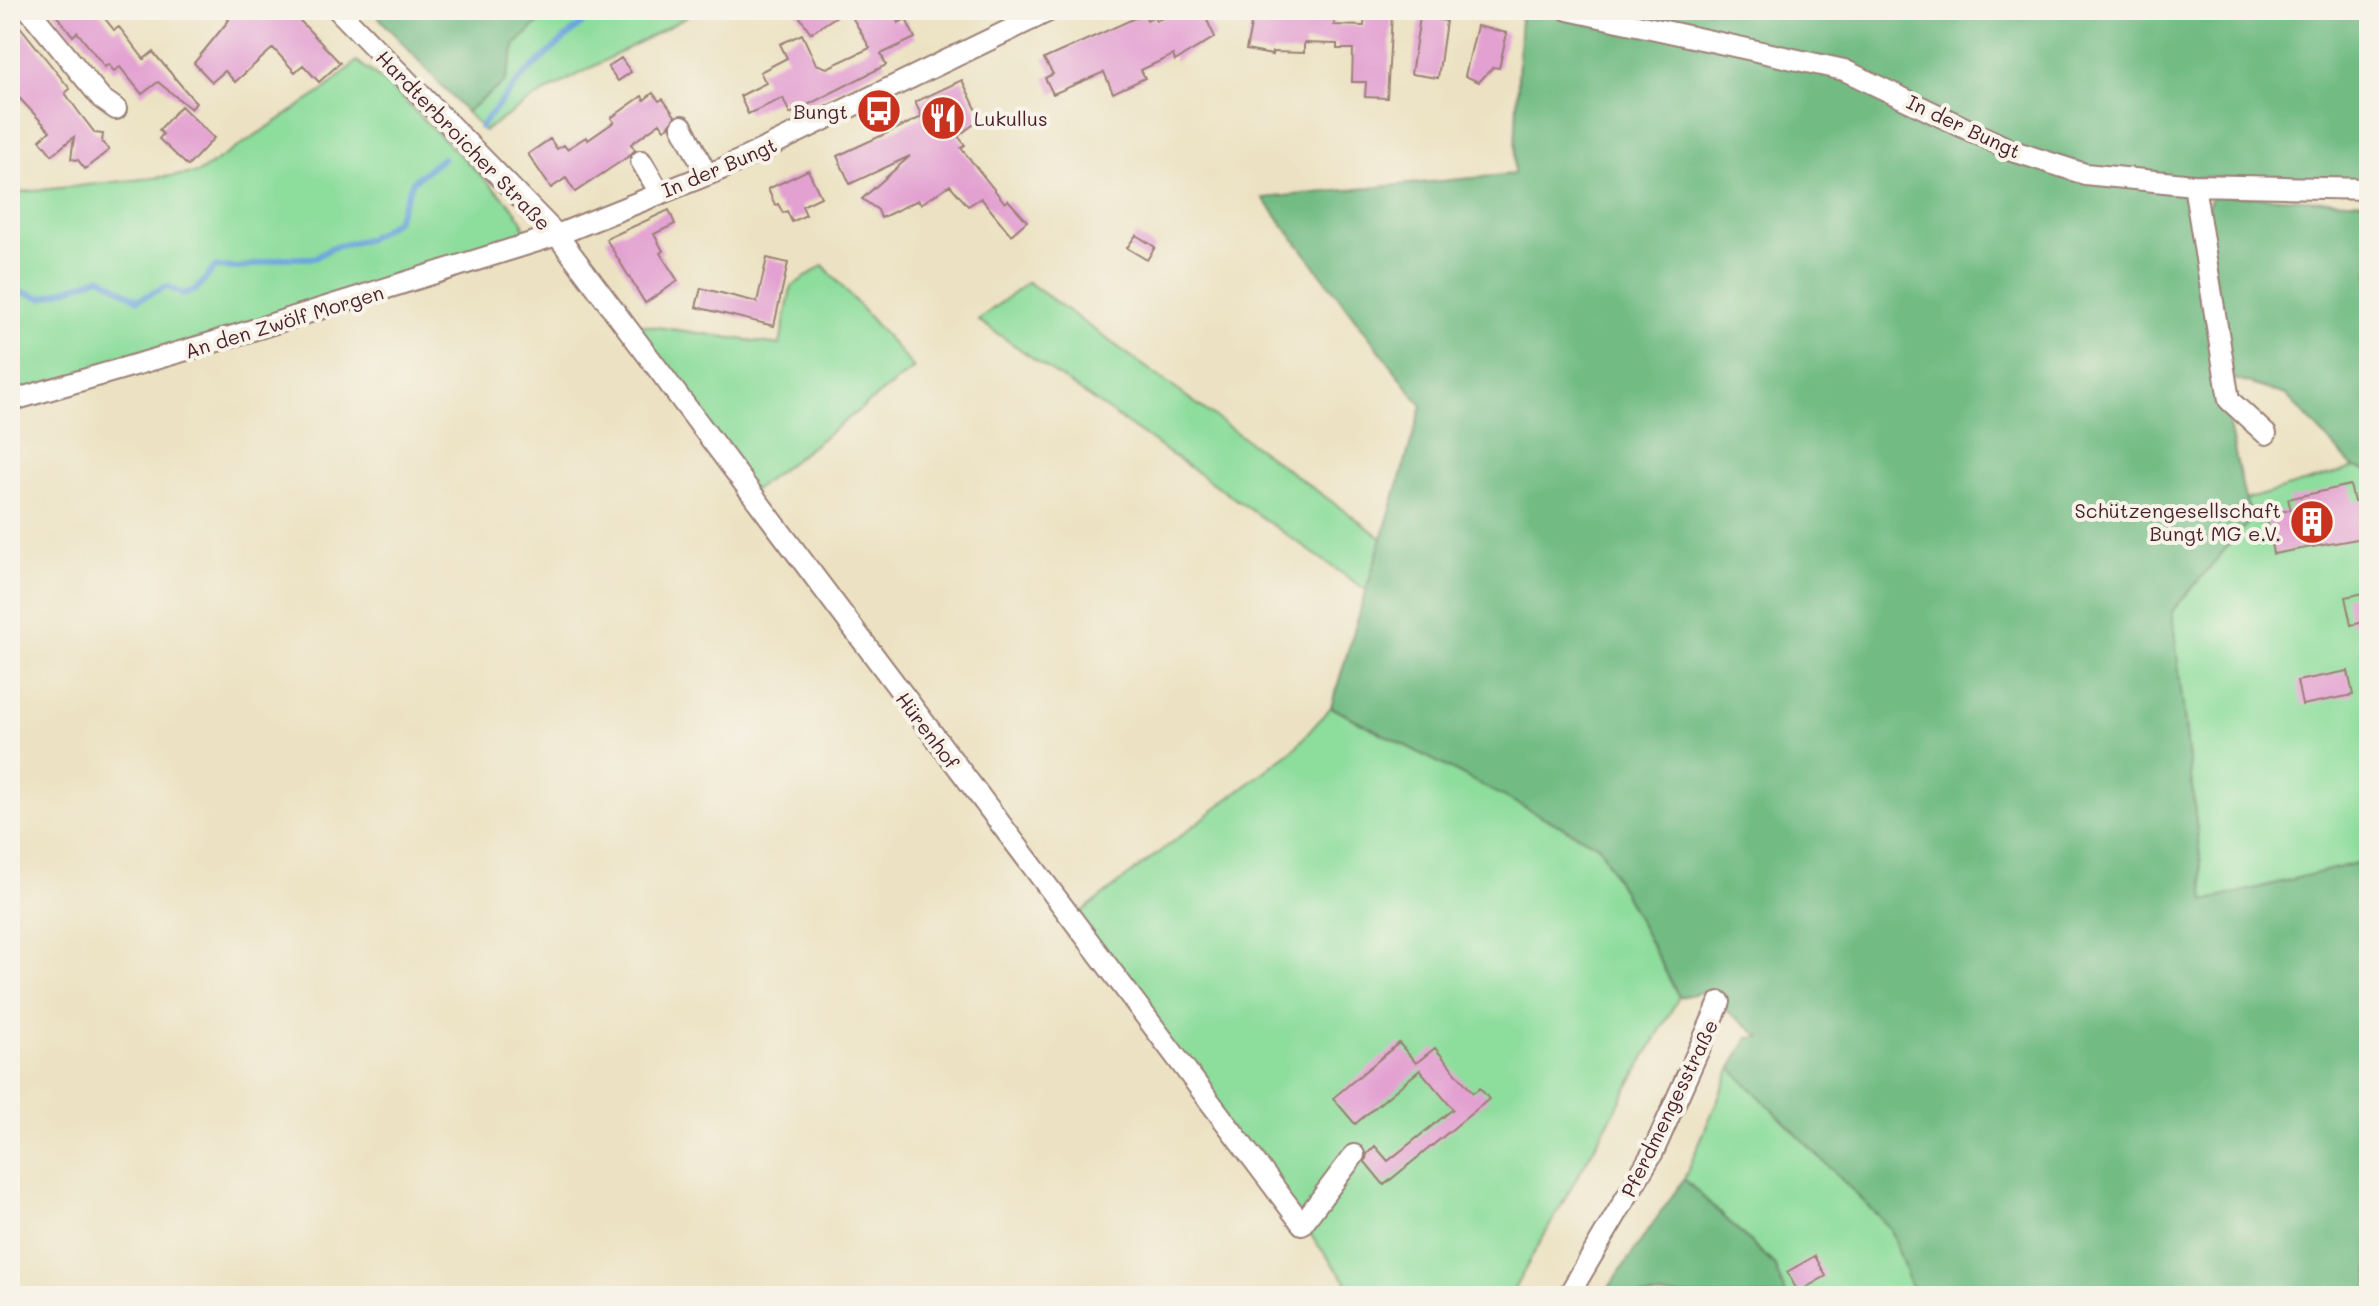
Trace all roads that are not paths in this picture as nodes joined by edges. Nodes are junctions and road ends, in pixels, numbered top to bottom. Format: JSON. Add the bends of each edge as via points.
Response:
{"nodes":[{"id":1,"x":29,"y":10,"type":"edge"},
{"id":2,"x":338,"y":10,"type":"edge"},
{"id":3,"x":1051,"y":10,"type":"edge"},
{"id":4,"x":1568,"y":10,"type":"edge"},
{"id":5,"x":116,"y":109,"type":"dead end"},
{"id":6,"x":682,"y":126,"type":"dead end"},
{"id":7,"x":641,"y":161,"type":"dead end"},
{"id":8,"x":707,"y":175,"type":"junction"},
{"id":9,"x":2194,"y":185,"type":"junction"},
{"id":10,"x":2369,"y":189,"type":"edge"},
{"id":11,"x":660,"y":193,"type":"junction"},
{"id":12,"x":557,"y":235,"type":"junction"},
{"id":13,"x":10,"y":401,"type":"edge"},
{"id":14,"x":2266,"y":434,"type":"dead end"},
{"id":15,"x":1720,"y":1002,"type":"dead end"},
{"id":16,"x":1354,"y":1155,"type":"dead end"},
{"id":17,"x":1568,"y":1296,"type":"edge"}],
"edges":[{"from":1,"to":5,"type":"street"},
{"from":2,"to":12,"type":"street","name":"Hardterbroicher Straße"},
{"from":3,"to":8,"type":"street","name":"In der Bungt"},
{"from":4,"to":9,"type":"street","name":"In der Bungt","via":[[1844,70],[2013,151],[2085,174]]},
{"from":6,"to":8,"type":"street"},
{"from":7,"to":11,"type":"street"},
{"from":8,"to":11,"type":"street","name":"In der Bungt"},
{"from":9,"to":10,"type":"street","name":"In der Bungt"},
{"from":9,"to":14,"type":"street","via":[[2229,400]]},
{"from":11,"to":12,"type":"street","name":"In der Bungt"},
{"from":12,"to":13,"type":"street","name":"An den Zwölf Morgen"},
{"from":12,"to":16,"type":"street","name":"Hürenhof","via":[[1302,1224]]},
{"from":15,"to":17,"type":"street","name":"Pferdmengesstraße","via":[[1653,1152]]}]}
